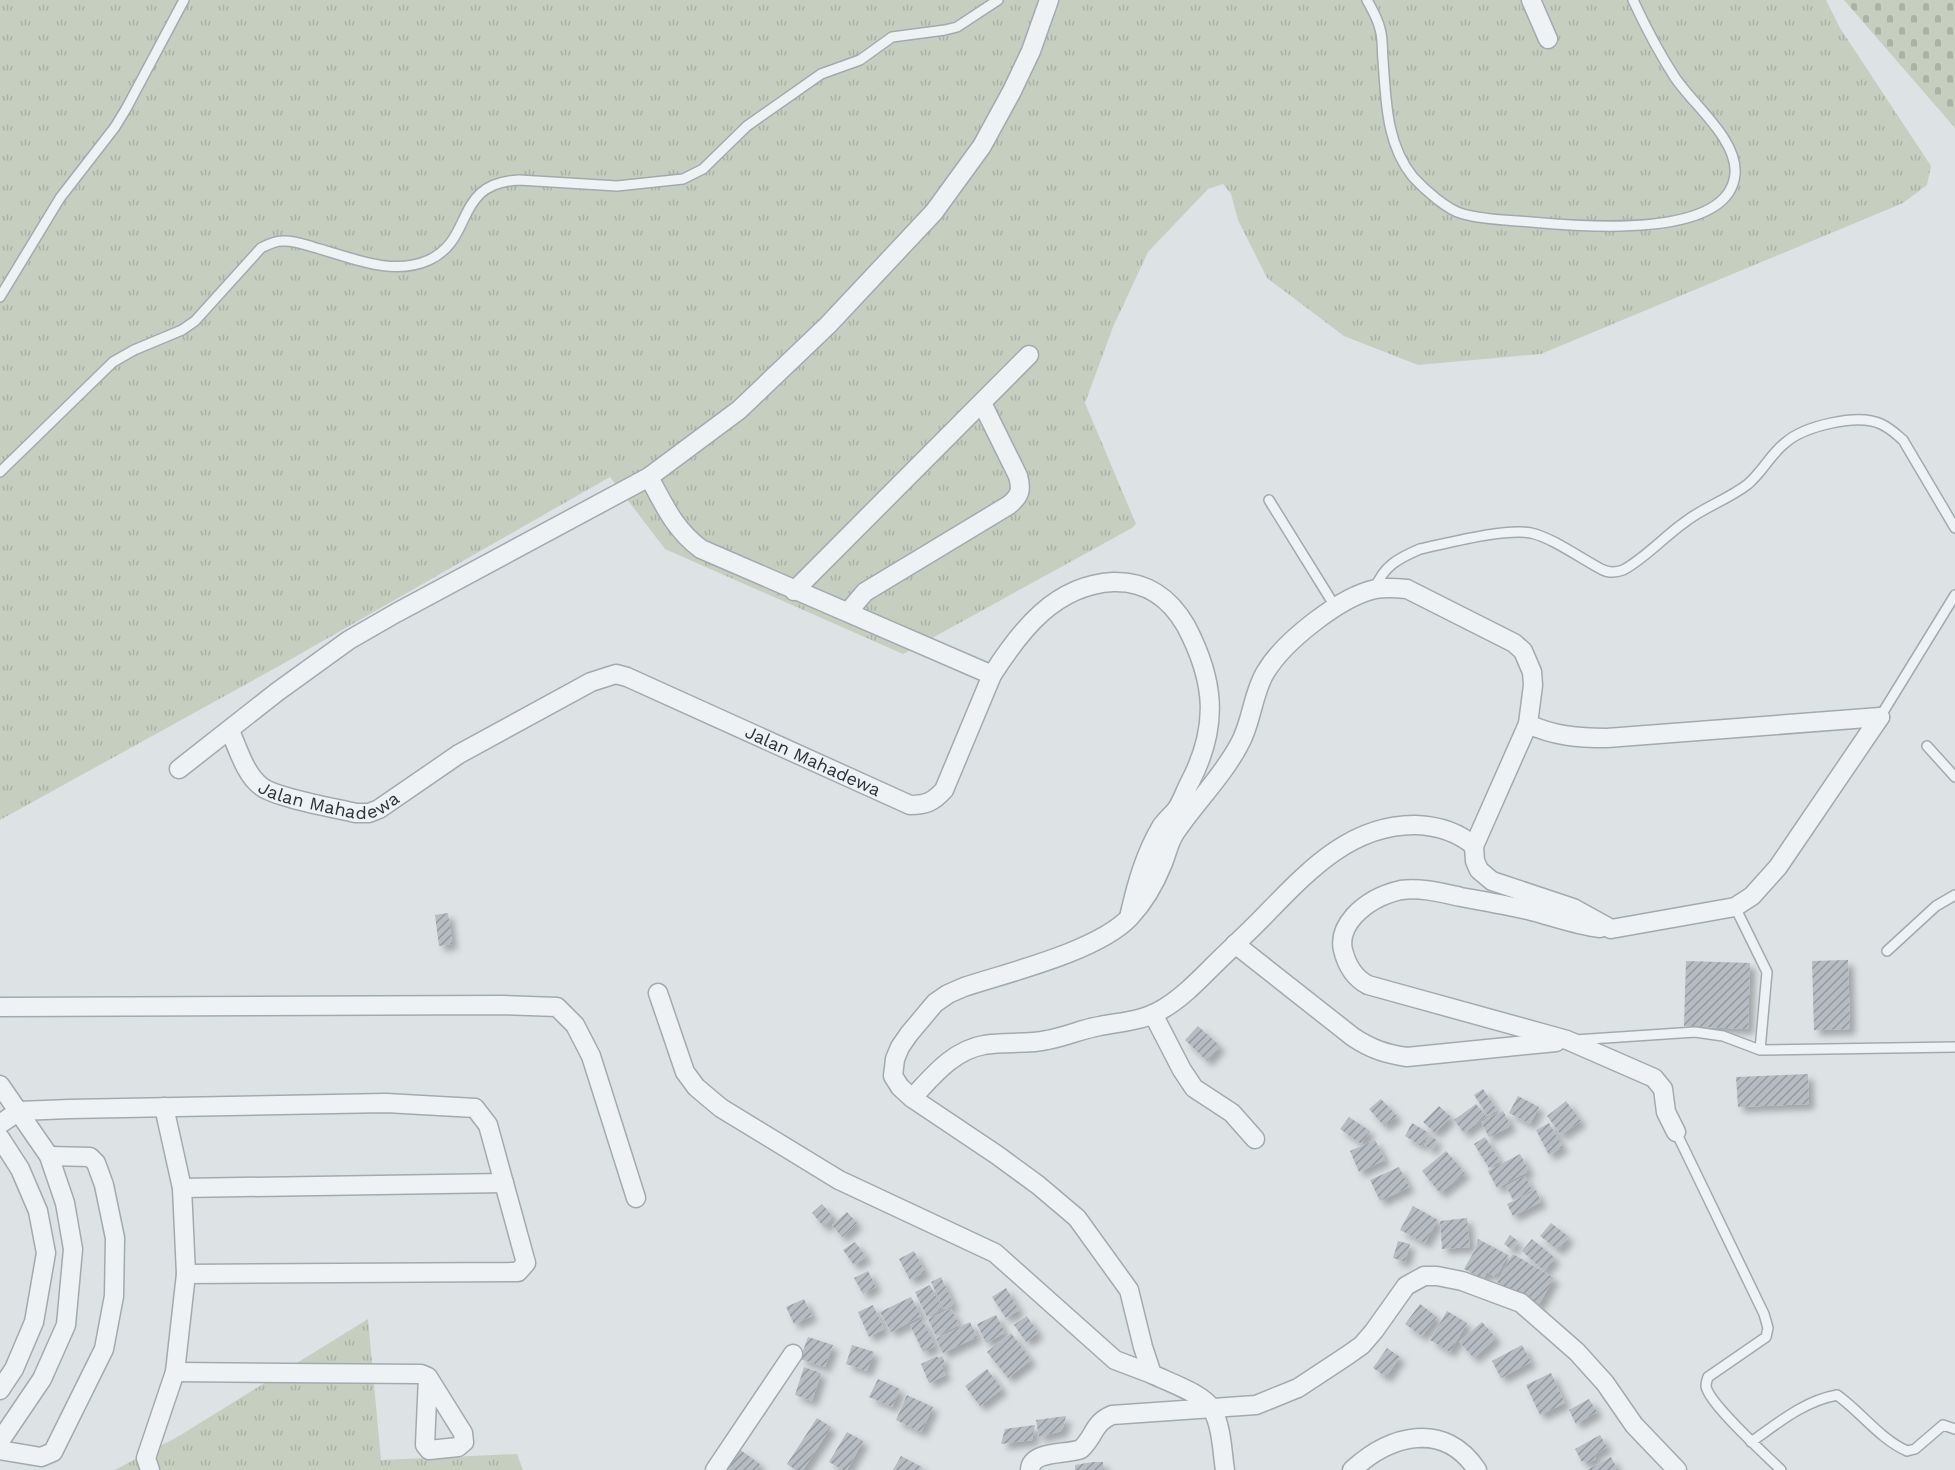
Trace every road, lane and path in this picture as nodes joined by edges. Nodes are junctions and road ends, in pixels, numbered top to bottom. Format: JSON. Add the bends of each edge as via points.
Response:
{"nodes":[{"id":1,"x":184,"y":0,"type":"edge"},
{"id":2,"x":998,"y":0,"type":"edge"},
{"id":3,"x":1049,"y":0,"type":"edge"},
{"id":4,"x":1367,"y":0,"type":"edge"},
{"id":5,"x":1532,"y":0,"type":"edge"},
{"id":6,"x":1633,"y":0,"type":"edge"},
{"id":7,"x":1548,"y":39,"type":"dead end"},
{"id":8,"x":0,"y":297,"type":"edge"},
{"id":9,"x":1029,"y":356,"type":"dead end"},
{"id":10,"x":982,"y":403,"type":"junction"},
{"id":11,"x":0,"y":472,"type":"edge"},
{"id":12,"x":649,"y":477,"type":"junction"},
{"id":13,"x":1269,"y":500,"type":"dead end"},
{"id":14,"x":1955,"y":528,"type":"edge"},
{"id":15,"x":1375,"y":589,"type":"junction"},
{"id":16,"x":794,"y":591,"type":"junction"},
{"id":17,"x":1955,"y":595,"type":"edge"},
{"id":18,"x":1335,"y":608,"type":"junction"},
{"id":19,"x":848,"y":612,"type":"junction"},
{"id":20,"x":992,"y":675,"type":"junction"},
{"id":21,"x":1880,"y":717,"type":"junction"},
{"id":22,"x":1528,"y":724,"type":"junction"},
{"id":23,"x":230,"y":731,"type":"junction"},
{"id":24,"x":1928,"y":746,"type":"dead end"},
{"id":25,"x":180,"y":769,"type":"dead end"},
{"id":26,"x":1955,"y":777,"type":"edge"},
{"id":27,"x":1474,"y":846,"type":"junction"},
{"id":28,"x":1955,"y":895,"type":"edge"},
{"id":29,"x":1735,"y":907,"type":"junction"},
{"id":30,"x":1129,"y":918,"type":"junction"},
{"id":31,"x":1611,"y":929,"type":"junction"},
{"id":32,"x":1235,"y":944,"type":"junction"},
{"id":33,"x":1887,"y":951,"type":"dead end"},
{"id":34,"x":658,"y":993,"type":"dead end"},
{"id":35,"x":0,"y":1007,"type":"edge"},
{"id":36,"x":1153,"y":1014,"type":"junction"},
{"id":37,"x":1567,"y":1040,"type":"junction"},
{"id":38,"x":1955,"y":1047,"type":"edge"},
{"id":39,"x":1760,"y":1050,"type":"junction"},
{"id":40,"x":0,"y":1085,"type":"edge"},
{"id":41,"x":912,"y":1098,"type":"junction"},
{"id":42,"x":164,"y":1107,"type":"junction"},
{"id":43,"x":19,"y":1111,"type":"junction"},
{"id":44,"x":0,"y":1124,"type":"edge"},
{"id":45,"x":1676,"y":1132,"type":"joint"},
{"id":46,"x":0,"y":1138,"type":"edge"},
{"id":47,"x":1255,"y":1139,"type":"dead end"},
{"id":48,"x":49,"y":1156,"type":"junction"},
{"id":49,"x":504,"y":1183,"type":"junction"},
{"id":50,"x":182,"y":1188,"type":"junction"},
{"id":51,"x":636,"y":1198,"type":"dead end"},
{"id":52,"x":186,"y":1274,"type":"junction"},
{"id":53,"x":793,"y":1354,"type":"dead end"},
{"id":54,"x":175,"y":1372,"type":"junction"},
{"id":55,"x":1152,"y":1374,"type":"junction"},
{"id":56,"x":428,"y":1377,"type":"dead end"},
{"id":57,"x":0,"y":1390,"type":"edge"},
{"id":58,"x":1212,"y":1409,"type":"junction"},
{"id":59,"x":1955,"y":1429,"type":"edge"},
{"id":60,"x":0,"y":1441,"type":"edge"},
{"id":61,"x":1751,"y":1442,"type":"junction"},
{"id":62,"x":0,"y":1450,"type":"edge"},
{"id":63,"x":150,"y":1470,"type":"edge"},
{"id":64,"x":715,"y":1470,"type":"edge"},
{"id":65,"x":1030,"y":1470,"type":"edge"},
{"id":66,"x":1225,"y":1470,"type":"edge"},
{"id":67,"x":1352,"y":1470,"type":"edge"},
{"id":68,"x":1477,"y":1470,"type":"edge"},
{"id":69,"x":1677,"y":1470,"type":"edge"},
{"id":70,"x":1781,"y":1470,"type":"edge"}],
"edges":[{"from":1,"to":8,"type":"lane","via":[[115,127],[60,198]]},
{"from":2,"to":11,"type":"lane","via":[[957,27],[892,37],[860,60],[821,74],[747,126],[703,169],[682,179],[617,186],[506,181],[493,185],[475,196],[451,243],[442,252],[430,260],[403,267],[376,264],[293,242],[271,243],[195,321],[123,356],[100,373]]},
{"from":3,"to":12,"type":"street","via":[[1012,92],[982,146],[934,212],[786,366],[738,410]]},
{"from":4,"to":6,"type":"lane","via":[[1381,30],[1387,114],[1394,141],[1414,177],[1443,204],[1461,214],[1603,228],[1653,224],[1703,211],[1721,202],[1731,188],[1735,172],[1721,134],[1676,79],[1654,45]]},
{"from":5,"to":7,"type":"street"},
{"from":9,"to":10,"type":"street"},
{"from":10,"to":16,"type":"street"},
{"from":10,"to":19,"type":"street","via":[[1018,476],[1018,497],[865,592]]},
{"from":12,"to":16,"type":"street","via":[[687,539]]},
{"from":12,"to":23,"type":"street","via":[[349,640]]},
{"from":13,"to":18,"type":"lane"},
{"from":14,"to":15,"type":"lane","via":[[1903,440],[1880,423],[1850,421],[1794,436],[1749,483],[1686,520],[1619,571],[1601,570],[1545,538],[1505,533],[1415,551],[1387,566]]},
{"from":15,"to":18,"type":"street"},
{"from":15,"to":22,"type":"street","via":[[1407,589],[1514,643],[1532,672]]},
{"from":16,"to":19,"type":"street"},
{"from":17,"to":21,"type":"lane"},
{"from":18,"to":30,"type":"street","via":[[1292,640],[1266,672],[1241,742],[1173,836],[1148,894]]},
{"from":19,"to":20,"type":"street"},
{"from":20,"to":23,"type":"street","name":"Jalan Mahadewa","via":[[944,790],[924,805],[910,805],[616,675],[591,682],[459,754],[369,813],[356,813],[261,787],[244,764]]},
{"from":20,"to":30,"type":"street","name":"Jalan Mahadewa","via":[[1034,619],[1069,594],[1089,586],[1111,582],[1143,586],[1158,594],[1181,617],[1199,654],[1210,691],[1209,731],[1199,765],[1149,852]]},
{"from":21,"to":22,"type":"street","via":[[1607,738],[1557,736]]},
{"from":21,"to":29,"type":"street","via":[[1778,867],[1752,896]]},
{"from":22,"to":27,"type":"street"},
{"from":23,"to":25,"type":"street"},
{"from":24,"to":26,"type":"lane"},
{"from":27,"to":31,"type":"street","via":[[1475,861],[1492,881],[1573,908]]},
{"from":27,"to":32,"type":"street","via":[[1456,833],[1424,825],[1401,825],[1354,839],[1316,864]]},
{"from":28,"to":33,"type":"lane","via":[[1936,906]]},
{"from":29,"to":31,"type":"street"},
{"from":29,"to":39,"type":"lane","via":[[1767,972]]},
{"from":30,"to":41,"type":"street","via":[[1077,950],[964,987],[935,1003],[900,1047],[892,1068],[896,1082]]},
{"from":31,"to":37,"type":"street","via":[[1420,890],[1394,892],[1372,900],[1349,922],[1343,934],[1342,946],[1351,970],[1368,986]]},
{"from":32,"to":36,"type":"street","via":[[1178,999]]},
{"from":32,"to":37,"type":"street","via":[[1353,1037],[1387,1055],[1427,1056]]},
{"from":34,"to":55,"type":"street","via":[[685,1072],[721,1108],[839,1180],[995,1253],[1115,1360]]},
{"from":35,"to":51,"type":"street","via":[[557,1007],[575,1024],[591,1056]]},
{"from":36,"to":41,"type":"street","via":[[1047,1040],[973,1048],[946,1064]]},
{"from":36,"to":47,"type":"street","via":[[1194,1088],[1232,1113]]},
{"from":37,"to":39,"type":"lane","via":[[1695,1032],[1723,1036]]},
{"from":37,"to":45,"type":"street","via":[[1654,1078],[1663,1089],[1666,1112]]},
{"from":38,"to":39,"type":"lane"},
{"from":40,"to":43,"type":"street"},
{"from":41,"to":55,"type":"street","via":[[1005,1161],[1077,1218],[1129,1290]]},
{"from":42,"to":43,"type":"street"},
{"from":42,"to":49,"type":"street","via":[[386,1103],[475,1108],[488,1125]]},
{"from":42,"to":50,"type":"street"},
{"from":43,"to":44,"type":"street"},
{"from":43,"to":48,"type":"street"},
{"from":45,"to":61,"type":"lane","via":[[1768,1328],[1766,1336],[1708,1377],[1706,1386]]},
{"from":46,"to":57,"type":"street","via":[[20,1169],[38,1211],[46,1253],[34,1322],[14,1369]]},
{"from":48,"to":60,"type":"street","via":[[65,1203],[73,1249],[66,1325],[42,1379]]},
{"from":48,"to":62,"type":"street","via":[[90,1156],[96,1163],[115,1238],[114,1296],[104,1349],[53,1452],[41,1457]]},
{"from":49,"to":50,"type":"street"},
{"from":49,"to":52,"type":"street","via":[[526,1263],[518,1272]]},
{"from":50,"to":52,"type":"street"},
{"from":52,"to":54,"type":"street"},
{"from":53,"to":64,"type":"street"},
{"from":54,"to":56,"type":"street"},
{"from":54,"to":63,"type":"street","via":[[146,1458]]},
{"from":55,"to":58,"type":"street","via":[[1205,1400]]},
{"from":58,"to":65,"type":"street","via":[[1112,1415],[1097,1424],[1081,1449],[1038,1457]]},
{"from":58,"to":66,"type":"street"},
{"from":58,"to":69,"type":"street","via":[[1256,1405],[1298,1388],[1362,1344],[1410,1283],[1424,1276],[1437,1276],[1521,1303],[1577,1352],[1634,1425]]},
{"from":59,"to":61,"type":"lane","via":[[1943,1425],[1915,1449],[1907,1451],[1837,1395],[1821,1398],[1790,1414]]},
{"from":61,"to":70,"type":"lane"},
{"from":67,"to":68,"type":"street","via":[[1380,1449],[1412,1438],[1448,1443]]}]}
